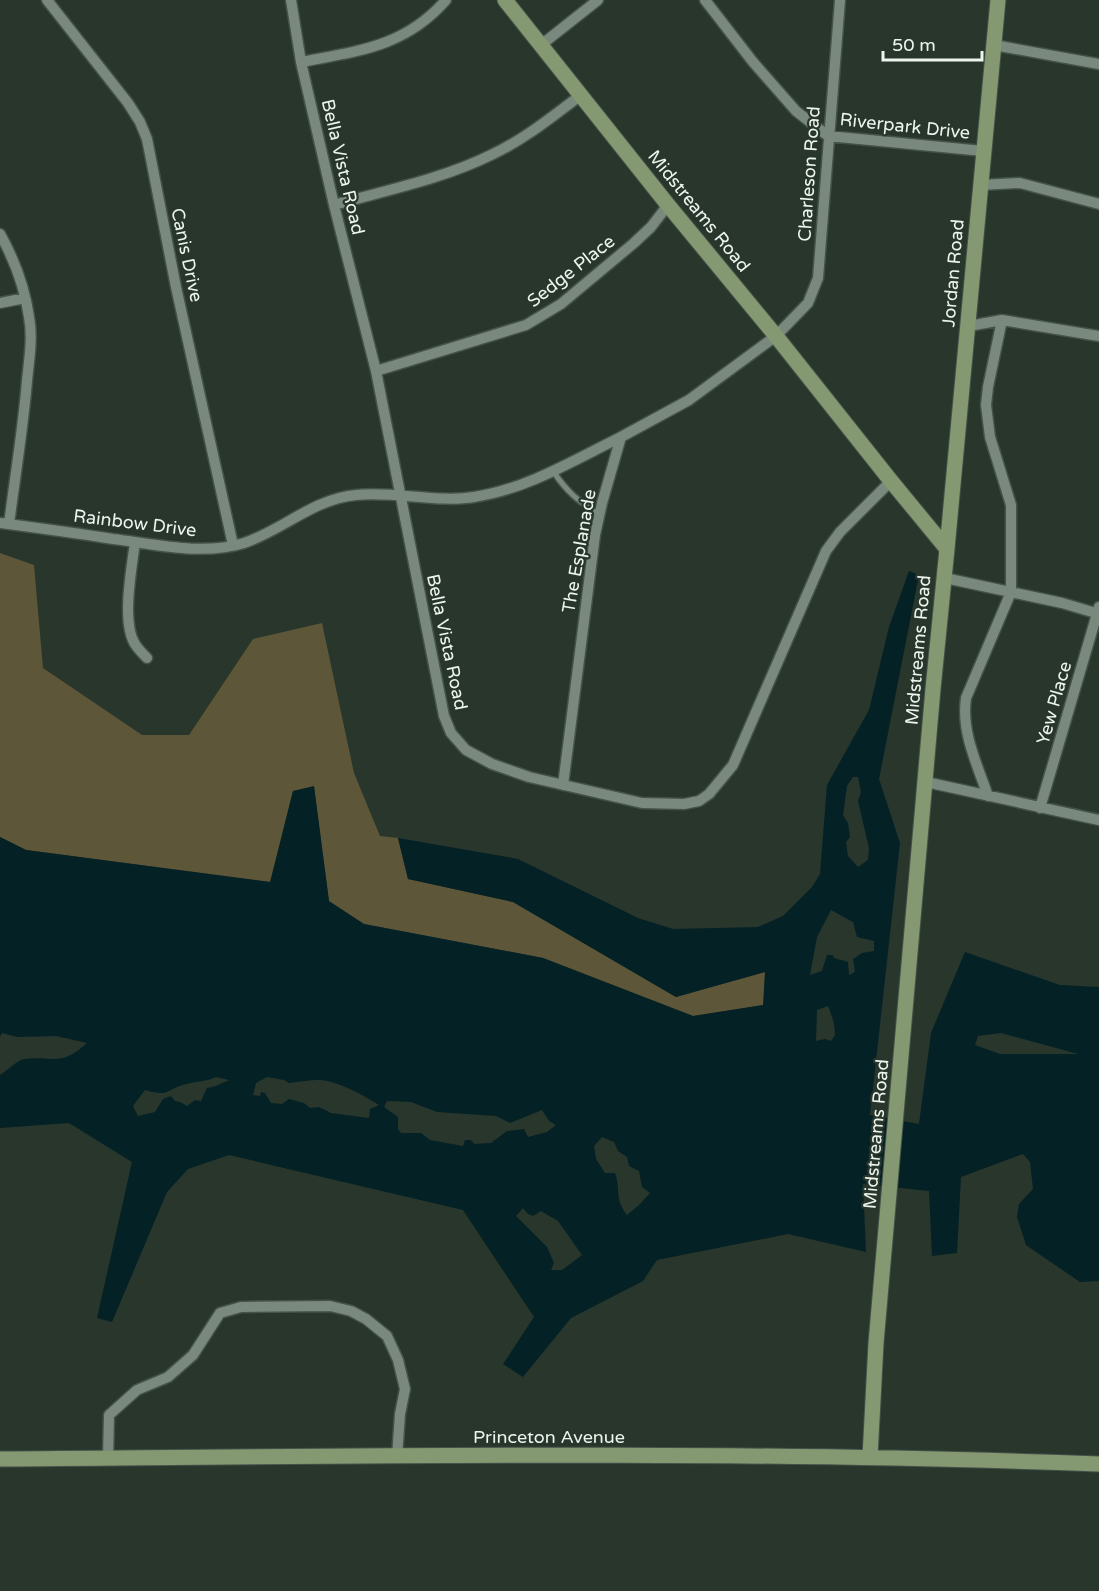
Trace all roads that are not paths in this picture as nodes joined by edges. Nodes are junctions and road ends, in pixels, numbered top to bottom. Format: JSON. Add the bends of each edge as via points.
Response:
{"nodes":[{"id":1,"x":47,"y":0,"type":"edge"},
{"id":2,"x":291,"y":0,"type":"edge"},
{"id":3,"x":446,"y":0,"type":"edge"},
{"id":4,"x":505,"y":0,"type":"edge"},
{"id":5,"x":598,"y":0,"type":"edge"},
{"id":6,"x":705,"y":0,"type":"edge"},
{"id":7,"x":840,"y":0,"type":"edge"},
{"id":8,"x":999,"y":0,"type":"edge"},
{"id":9,"x":541,"y":45,"type":"junction"},
{"id":10,"x":994,"y":45,"type":"junction"},
{"id":11,"x":301,"y":62,"type":"junction"},
{"id":12,"x":1099,"y":64,"type":"edge"},
{"id":13,"x":581,"y":95,"type":"junction"},
{"id":14,"x":828,"y":136,"type":"junction"},
{"id":15,"x":983,"y":151,"type":"junction"},
{"id":16,"x":980,"y":185,"type":"junction"},
{"id":17,"x":1099,"y":204,"type":"edge"},
{"id":18,"x":334,"y":205,"type":"junction"},
{"id":19,"x":668,"y":205,"type":"junction"},
{"id":20,"x":0,"y":234,"type":"edge"},
{"id":21,"x":25,"y":298,"type":"junction"},
{"id":22,"x":0,"y":303,"type":"edge"},
{"id":23,"x":1002,"y":320,"type":"junction"},
{"id":24,"x":969,"y":326,"type":"junction"},
{"id":25,"x":776,"y":336,"type":"junction"},
{"id":26,"x":1099,"y":336,"type":"edge"},
{"id":27,"x":376,"y":371,"type":"junction"},
{"id":28,"x":621,"y":437,"type":"junction"},
{"id":29,"x":554,"y":471,"type":"junction"},
{"id":30,"x":891,"y":482,"type":"junction"},
{"id":31,"x":400,"y":494,"type":"junction"},
{"id":32,"x":600,"y":515,"type":"junction"},
{"id":33,"x":5,"y":523,"type":"edge"},
{"id":34,"x":135,"y":542,"type":"junction"},
{"id":35,"x":233,"y":545,"type":"junction"},
{"id":36,"x":947,"y":549,"type":"junction"},
{"id":37,"x":945,"y":578,"type":"junction"},
{"id":38,"x":1011,"y":592,"type":"junction"},
{"id":39,"x":1098,"y":611,"type":"edge"},
{"id":40,"x":147,"y":658,"type":"dead end"},
{"id":41,"x":926,"y":782,"type":"junction"},
{"id":42,"x":563,"y":785,"type":"junction"},
{"id":43,"x":988,"y":796,"type":"junction"},
{"id":44,"x":1040,"y":808,"type":"junction"},
{"id":45,"x":1099,"y":820,"type":"edge"},
{"id":46,"x":397,"y":1457,"type":"junction"},
{"id":47,"x":870,"y":1457,"type":"junction"},
{"id":48,"x":0,"y":1459,"type":"edge"},
{"id":49,"x":108,"y":1459,"type":"junction"},
{"id":50,"x":1099,"y":1464,"type":"edge"}],
"edges":[{"from":1,"to":35,"type":"street","name":"Canis Drive","via":[[128,103],[147,139]]},
{"from":2,"to":11,"type":"street","name":"Bella Vista Road"},
{"from":3,"to":11,"type":"street","via":[[409,32],[388,43]]},
{"from":4,"to":9,"type":"street","name":"Midstreams Road"},
{"from":5,"to":9,"type":"street"},
{"from":6,"to":14,"type":"street","name":"Riverpark Drive","via":[[796,111]]},
{"from":7,"to":14,"type":"street","name":"Charleson Road"},
{"from":8,"to":10,"type":"street","name":"Jordan Road"},
{"from":9,"to":13,"type":"street","name":"Midstreams Road"},
{"from":10,"to":12,"type":"street"},
{"from":10,"to":15,"type":"street","name":"Jordan Road"},
{"from":11,"to":18,"type":"street","name":"Bella Vista Road"},
{"from":13,"to":18,"type":"street","via":[[530,133],[493,154],[447,174]]},
{"from":13,"to":19,"type":"street","name":"Midstreams Road"},
{"from":14,"to":15,"type":"street","name":"Riverpark Drive"},
{"from":14,"to":25,"type":"street","name":"Charleson Road","via":[[818,278],[808,303]]},
{"from":15,"to":16,"type":"street","name":"Jordan Road"},
{"from":16,"to":17,"type":"street","via":[[1020,183]]},
{"from":16,"to":24,"type":"street","name":"Jordan Road"},
{"from":18,"to":27,"type":"street","name":"Bella Vista Road"},
{"from":19,"to":25,"type":"street","name":"Midstreams Road"},
{"from":19,"to":27,"type":"street","name":"Sedge Place","via":[[634,243],[561,304],[526,325]]},
{"from":20,"to":21,"type":"street"},
{"from":21,"to":22,"type":"street"},
{"from":21,"to":33,"type":"street","via":[[30,345],[25,402]]},
{"from":23,"to":24,"type":"street"},
{"from":23,"to":26,"type":"street"},
{"from":23,"to":38,"type":"street","via":[[986,405],[990,437],[1011,506]]},
{"from":24,"to":36,"type":"street","name":"Jordan Road"},
{"from":25,"to":28,"type":"street","via":[[689,400]]},
{"from":25,"to":30,"type":"street","name":"Midstreams Road"},
{"from":27,"to":31,"type":"street","name":"Bella Vista Road"},
{"from":28,"to":29,"type":"street","name":"Rainbow Drive"},
{"from":28,"to":32,"type":"street","name":"The Esplanade"},
{"from":29,"to":31,"type":"street","name":"Rainbow Drive","via":[[473,498]]},
{"from":29,"to":32,"type":"lane","via":[[575,499]]},
{"from":30,"to":36,"type":"street","name":"Midstreams Road"},
{"from":30,"to":42,"type":"street","name":"Bella Vista Road","via":[[826,551],[732,765],[709,794],[684,804],[642,803]]},
{"from":31,"to":35,"type":"street","name":"Rainbow Drive","via":[[355,495],[325,501],[266,533]]},
{"from":31,"to":42,"type":"street","name":"Bella Vista Road","via":[[444,716],[451,733],[466,750],[492,764]]},
{"from":32,"to":42,"type":"street","name":"The Esplanade"},
{"from":33,"to":34,"type":"street","name":"Rainbow Drive"},
{"from":34,"to":35,"type":"street","name":"Rainbow Drive","via":[[206,548]]},
{"from":34,"to":40,"type":"street","via":[[129,626],[134,643]]},
{"from":36,"to":37,"type":"street","name":"Midstreams Road"},
{"from":37,"to":38,"type":"street"},
{"from":37,"to":41,"type":"street","name":"Midstreams Road"},
{"from":38,"to":39,"type":"street"},
{"from":38,"to":43,"type":"street","via":[[966,698],[964,712],[966,730]]},
{"from":39,"to":44,"type":"street","name":"Yew Place"},
{"from":41,"to":43,"type":"street"},
{"from":41,"to":47,"type":"street","name":"Midstreams Road","via":[[876,1343]]},
{"from":43,"to":44,"type":"street"},
{"from":44,"to":45,"type":"street"},
{"from":46,"to":47,"type":"street","name":"Princeton Avenue"},
{"from":46,"to":49,"type":"street","name":"Princeton Avenue"},
{"from":46,"to":49,"type":"street","via":[[405,1389],[398,1360],[387,1336],[366,1319],[330,1306],[241,1307],[220,1313],[193,1355],[168,1377],[136,1390],[109,1415]]},
{"from":47,"to":50,"type":"street","name":"Princeton Avenue"},
{"from":48,"to":49,"type":"street","name":"Princeton Avenue"}]}
